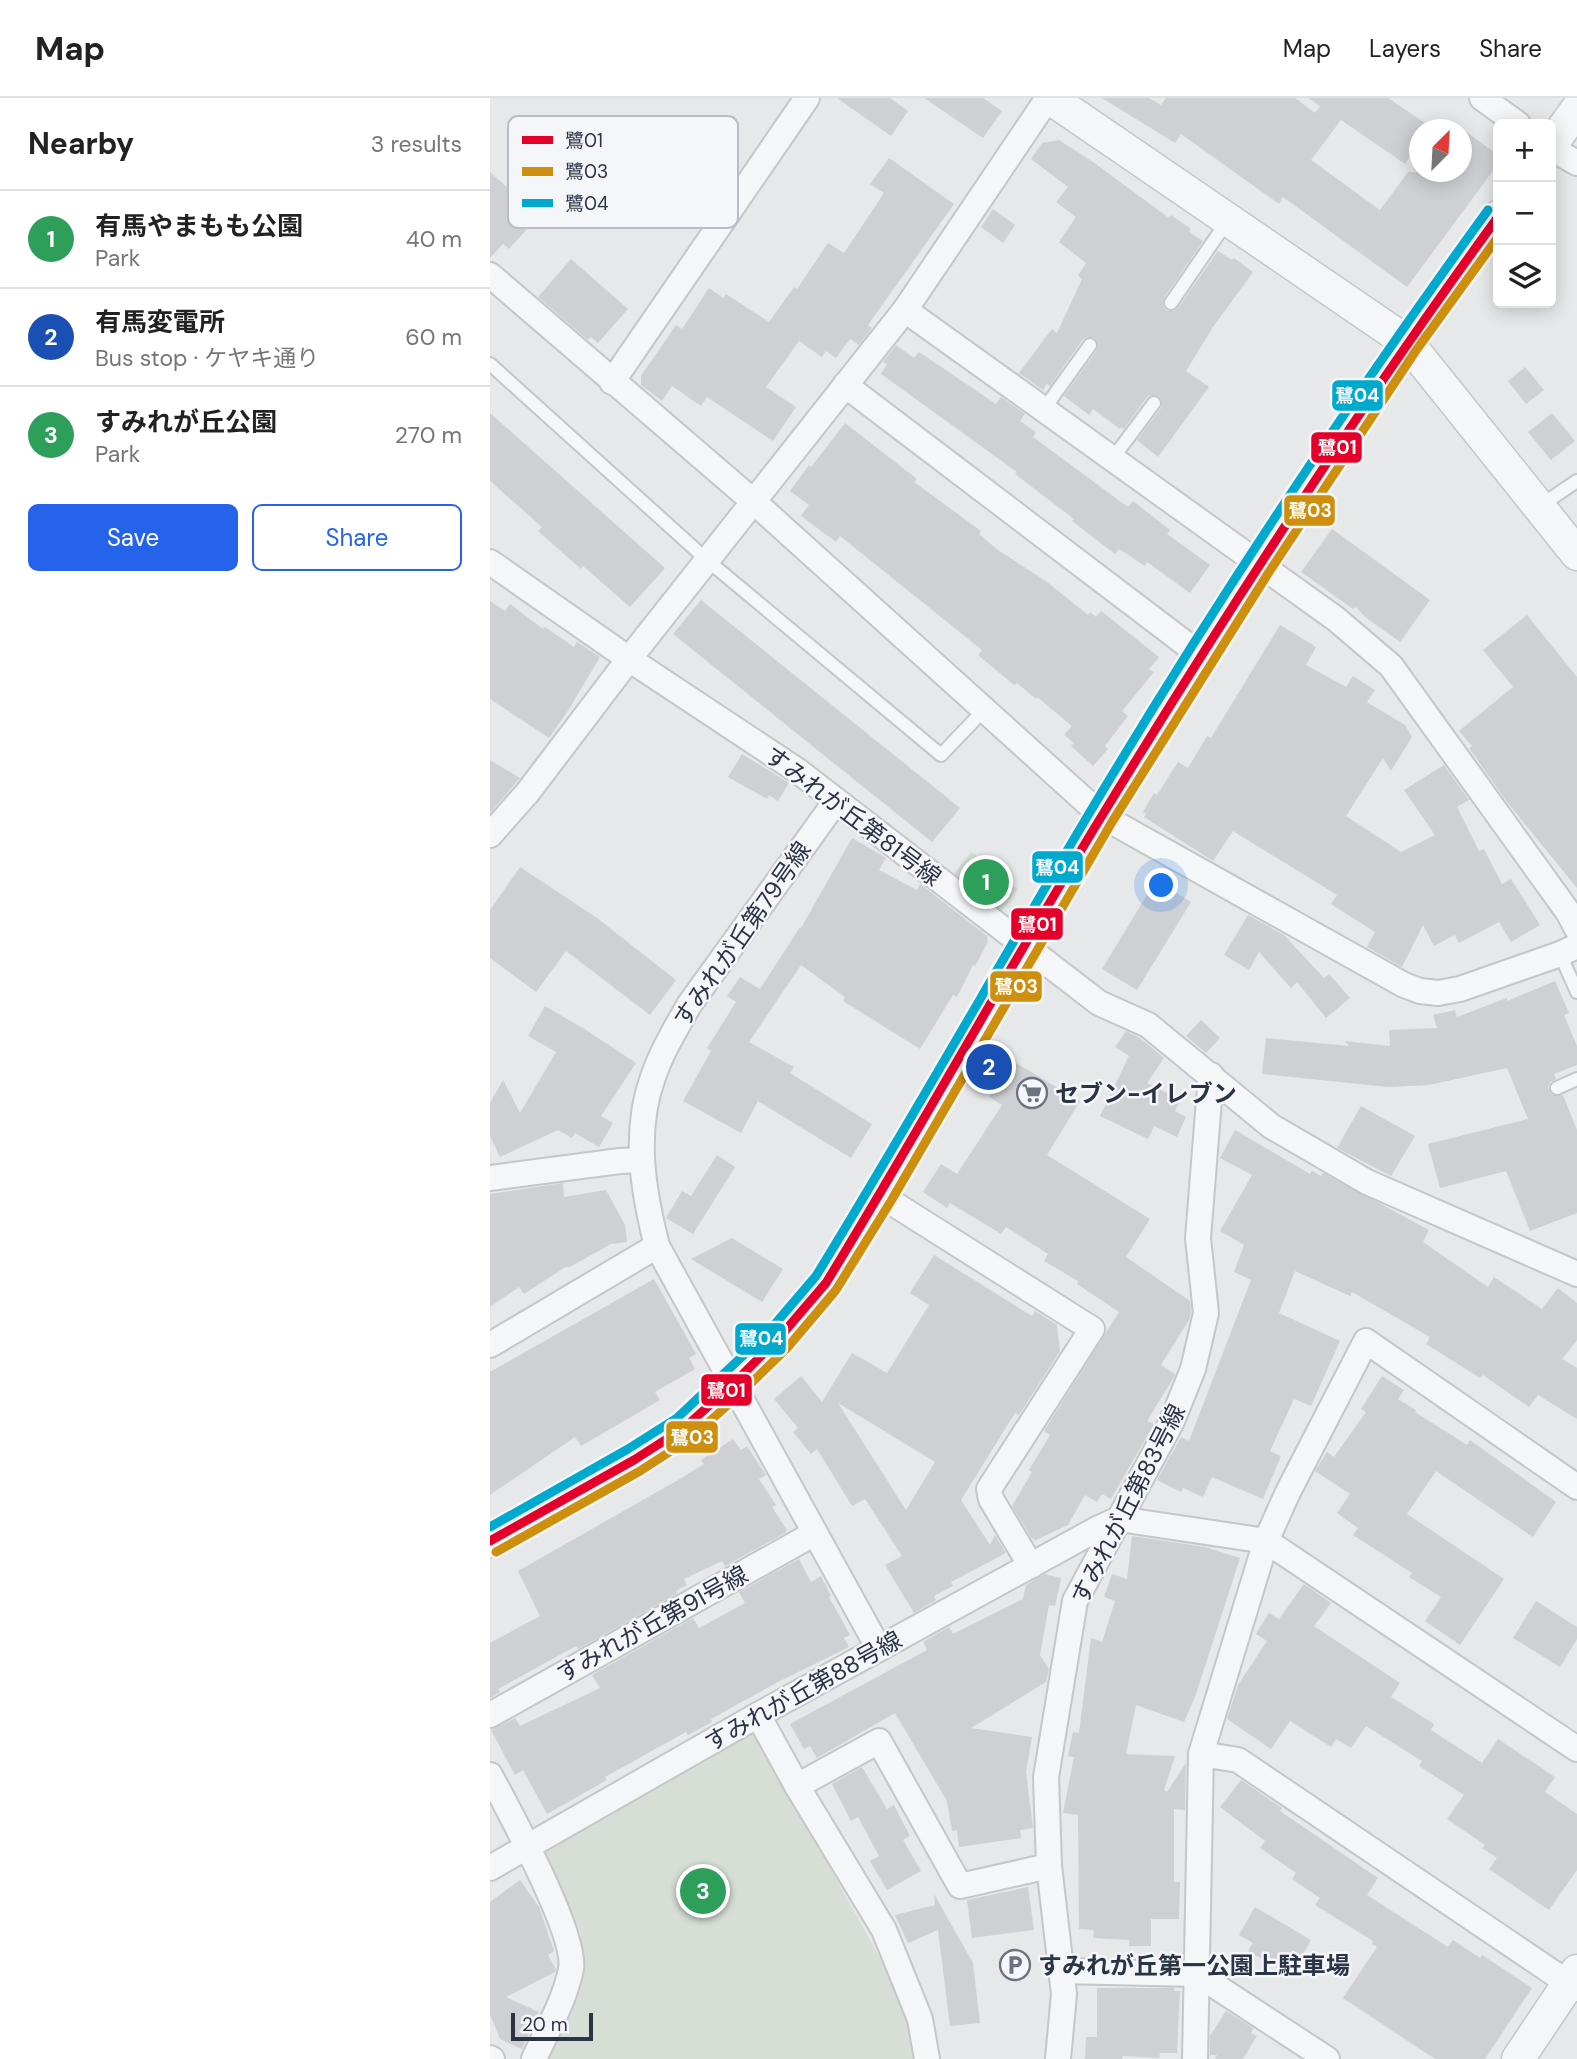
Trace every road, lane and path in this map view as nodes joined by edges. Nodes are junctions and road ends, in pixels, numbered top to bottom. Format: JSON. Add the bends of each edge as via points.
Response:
{"nodes":[{"id":1,"x":807,"y":98,"type":"edge"},
{"id":2,"x":1049,"y":98,"type":"edge"},
{"id":3,"x":1482,"y":98,"type":"edge"},
{"id":4,"x":1577,"y":109,"type":"edge"},
{"id":5,"x":1511,"y":119,"type":"edge"},
{"id":6,"x":1556,"y":140,"type":"edge"},
{"id":7,"x":1556,"y":150,"type":"edge"},
{"id":8,"x":1577,"y":163,"type":"edge"},
{"id":9,"x":738,"y":198,"type":"edge"},
{"id":10,"x":1228,"y":220,"type":"junction"},
{"id":11,"x":1493,"y":224,"type":"edge"},
{"id":12,"x":718,"y":228,"type":"edge"},
{"id":13,"x":490,"y":275,"type":"edge"},
{"id":14,"x":1171,"y":303,"type":"dead end"},
{"id":15,"x":905,"y":310,"type":"junction"},
{"id":16,"x":1407,"y":342,"type":"junction"},
{"id":17,"x":1090,"y":345,"type":"dead end"},
{"id":18,"x":490,"y":364,"type":"edge"},
{"id":19,"x":612,"y":382,"type":"junction"},
{"id":20,"x":845,"y":385,"type":"junction"},
{"id":21,"x":1154,"y":403,"type":"dead end"},
{"id":22,"x":1044,"y":409,"type":"junction"},
{"id":23,"x":1113,"y":458,"type":"junction"},
{"id":24,"x":1577,"y":481,"type":"edge"},
{"id":25,"x":753,"y":501,"type":"junction"},
{"id":26,"x":1539,"y":507,"type":"junction"},
{"id":27,"x":1577,"y":554,"type":"edge"},
{"id":28,"x":707,"y":560,"type":"junction"},
{"id":29,"x":490,"y":562,"type":"edge"},
{"id":30,"x":1259,"y":565,"type":"junction"},
{"id":31,"x":1203,"y":657,"type":"junction"},
{"id":32,"x":629,"y":659,"type":"junction"},
{"id":33,"x":983,"y":711,"type":"junction"},
{"id":34,"x":836,"y":801,"type":"junction"},
{"id":35,"x":1102,"y":816,"type":"junction"},
{"id":36,"x":490,"y":835,"type":"edge"},
{"id":37,"x":1577,"y":929,"type":"edge"},
{"id":38,"x":1026,"y":947,"type":"junction"},
{"id":39,"x":1568,"y":950,"type":"edge"},
{"id":40,"x":1577,"y":992,"type":"edge"},
{"id":41,"x":1211,"y":1075,"type":"junction"},
{"id":42,"x":1577,"y":1079,"type":"edge"},
{"id":43,"x":1557,"y":1088,"type":"dead end"},
{"id":44,"x":642,"y":1160,"type":"junction"},
{"id":45,"x":490,"y":1178,"type":"edge"},
{"id":46,"x":880,"y":1195,"type":"junction"},
{"id":47,"x":657,"y":1246,"type":"junction"},
{"id":48,"x":1577,"y":1274,"type":"edge"},
{"id":49,"x":490,"y":1345,"type":"edge"},
{"id":50,"x":732,"y":1385,"type":"junction"},
{"id":51,"x":1577,"y":1487,"type":"edge"},
{"id":52,"x":1119,"y":1519,"type":"junction"},
{"id":53,"x":814,"y":1533,"type":"junction"},
{"id":54,"x":490,"y":1541,"type":"edge"},
{"id":55,"x":1266,"y":1541,"type":"junction"},
{"id":56,"x":1031,"y":1566,"type":"junction"},
{"id":57,"x":879,"y":1649,"type":"junction"},
{"id":58,"x":490,"y":1714,"type":"edge"},
{"id":59,"x":758,"y":1715,"type":"junction"},
{"id":60,"x":1577,"y":1749,"type":"edge"},
{"id":61,"x":1201,"y":1754,"type":"junction"},
{"id":62,"x":490,"y":1775,"type":"edge"},
{"id":63,"x":797,"y":1786,"type":"junction"},
{"id":64,"x":528,"y":1847,"type":"junction"},
{"id":65,"x":1049,"y":1867,"type":"junction"},
{"id":66,"x":490,"y":1868,"type":"edge"},
{"id":67,"x":1061,"y":1971,"type":"junction"},
{"id":68,"x":1197,"y":1974,"type":"junction"},
{"id":69,"x":1574,"y":1981,"type":"edge"},
{"id":70,"x":534,"y":2059,"type":"edge"},
{"id":71,"x":927,"y":2059,"type":"edge"},
{"id":72,"x":1058,"y":2059,"type":"edge"},
{"id":73,"x":1195,"y":2059,"type":"edge"},
{"id":74,"x":1326,"y":2059,"type":"edge"},
{"id":75,"x":1518,"y":2059,"type":"edge"}],
"edges":[{"from":1,"to":9,"type":"street"},
{"from":2,"to":10,"type":"street"},
{"from":2,"to":15,"type":"street"},
{"from":3,"to":5,"type":"street"},
{"from":4,"to":6,"type":"street"},
{"from":7,"to":8,"type":"street"},
{"from":10,"to":14,"type":"lane"},
{"from":10,"to":16,"type":"street"},
{"from":11,"to":16,"type":"street"},
{"from":12,"to":19,"type":"street"},
{"from":13,"to":19,"type":"street"},
{"from":15,"to":20,"type":"street"},
{"from":15,"to":22,"type":"street"},
{"from":16,"to":26,"type":"street"},
{"from":16,"to":30,"type":"street"},
{"from":17,"to":22,"type":"lane"},
{"from":18,"to":28,"type":"lane"},
{"from":19,"to":25,"type":"street"},
{"from":20,"to":25,"type":"street"},
{"from":20,"to":31,"type":"street"},
{"from":21,"to":23,"type":"lane"},
{"from":22,"to":23,"type":"street"},
{"from":23,"to":30,"type":"street"},
{"from":24,"to":26,"type":"lane"},
{"from":25,"to":28,"type":"street"},
{"from":25,"to":33,"type":"street"},
{"from":26,"to":27,"type":"street"},
{"from":28,"to":32,"type":"street"},
{"from":28,"to":33,"type":"lane","via":[[941,755]]},
{"from":29,"to":32,"type":"street","name":"すみれが丘第81号線"},
{"from":30,"to":31,"type":"street"},
{"from":30,"to":37,"type":"street","via":[[1336,619],[1391,666]]},
{"from":31,"to":35,"type":"street"},
{"from":32,"to":34,"type":"street","name":"すみれが丘第81号線"},
{"from":32,"to":36,"type":"street"},
{"from":33,"to":35,"type":"street"},
{"from":34,"to":38,"type":"street","name":"すみれが丘第81号線"},
{"from":34,"to":44,"type":"street","name":"すみれが丘第79号線","via":[[670,1038],[652,1078],[643,1120]]},
{"from":35,"to":38,"type":"street"},
{"from":35,"to":39,"type":"street","via":[[1420,991],[1460,989]]},
{"from":38,"to":41,"type":"street","name":"すみれが丘第81号線","via":[[1099,1003],[1148,1025]]},
{"from":38,"to":46,"type":"street"},
{"from":39,"to":40,"type":"lane"},
{"from":41,"to":48,"type":"street","name":"すみれが丘第81号線","via":[[1271,1126],[1367,1182]]},
{"from":41,"to":52,"type":"street","name":"すみれが丘第83号線","via":[[1198,1238],[1206,1313],[1193,1369],[1172,1421]]},
{"from":42,"to":43,"type":"lane"},
{"from":44,"to":45,"type":"street"},
{"from":44,"to":47,"type":"street","name":"すみれが丘第79号線"},
{"from":46,"to":50,"type":"street","via":[[826,1283]]},
{"from":46,"to":56,"type":"street","via":[[1092,1329],[989,1489]]},
{"from":47,"to":49,"type":"street"},
{"from":47,"to":50,"type":"street","name":"すみれが丘第79号線"},
{"from":50,"to":53,"type":"street","name":"すみれが丘第79号線"},
{"from":50,"to":54,"type":"street","via":[[684,1428],[635,1461]]},
{"from":51,"to":55,"type":"street","via":[[1366,1341]]},
{"from":52,"to":55,"type":"street"},
{"from":52,"to":56,"type":"street","name":"すみれが丘第88号線"},
{"from":52,"to":65,"type":"street","name":"すみれが丘第83号線","via":[[1076,1601],[1046,1777]]},
{"from":53,"to":57,"type":"street","name":"すみれが丘第79号線"},
{"from":53,"to":58,"type":"street","name":"すみれが丘第91号線"},
{"from":55,"to":60,"type":"street"},
{"from":55,"to":61,"type":"street"},
{"from":56,"to":57,"type":"street","name":"すみれが丘第88号線"},
{"from":57,"to":59,"type":"street","name":"すみれが丘第88号線"},
{"from":59,"to":63,"type":"street"},
{"from":59,"to":64,"type":"street","name":"すみれが丘第88号線"},
{"from":61,"to":68,"type":"street"},
{"from":61,"to":69,"type":"street","via":[[1238,1760]]},
{"from":62,"to":64,"type":"street"},
{"from":63,"to":65,"type":"street","via":[[879,1741],[960,1886]]},
{"from":63,"to":71,"type":"street","via":[[884,1930],[920,2019]]},
{"from":64,"to":66,"type":"street","name":"すみれが丘第88号線"},
{"from":64,"to":70,"type":"street","via":[[569,1944],[572,1966]]},
{"from":65,"to":67,"type":"street","name":"すみれが丘第83号線"},
{"from":67,"to":68,"type":"street"},
{"from":67,"to":72,"type":"street","name":"すみれが丘第83号線","via":[[1064,1994]]},
{"from":68,"to":73,"type":"street"},
{"from":68,"to":74,"type":"street"},
{"from":69,"to":75,"type":"street"}]}
